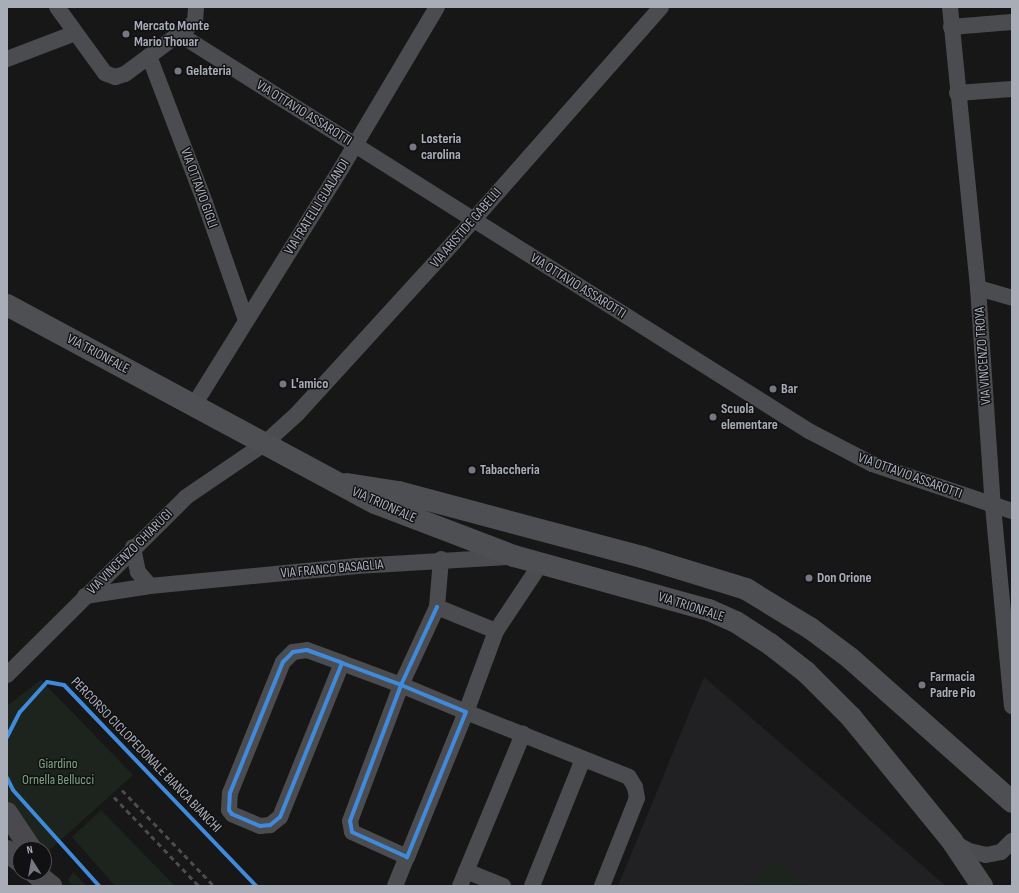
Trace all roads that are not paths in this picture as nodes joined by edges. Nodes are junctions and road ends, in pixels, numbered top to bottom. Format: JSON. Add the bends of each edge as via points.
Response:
{"nodes":[{"id":1,"x":57,"y":7,"type":"edge"},
{"id":2,"x":196,"y":7,"type":"edge"},
{"id":3,"x":437,"y":7,"type":"edge"},
{"id":4,"x":661,"y":7,"type":"edge"},
{"id":5,"x":950,"y":7,"type":"edge"},
{"id":6,"x":1012,"y":22,"type":"edge"},
{"id":7,"x":952,"y":27,"type":"junction"},
{"id":8,"x":75,"y":33,"type":"junction"},
{"id":9,"x":179,"y":34,"type":"junction"},
{"id":10,"x":149,"y":56,"type":"junction"},
{"id":11,"x":7,"y":59,"type":"edge"},
{"id":12,"x":1012,"y":89,"type":"edge"},
{"id":13,"x":958,"y":93,"type":"junction"},
{"id":14,"x":355,"y":145,"type":"junction"},
{"id":15,"x":474,"y":220,"type":"junction"},
{"id":16,"x":978,"y":288,"type":"junction"},
{"id":17,"x":1012,"y":298,"type":"edge"},
{"id":18,"x":7,"y":305,"type":"edge"},
{"id":19,"x":246,"y":320,"type":"junction"},
{"id":20,"x":194,"y":405,"type":"junction"},
{"id":21,"x":264,"y":444,"type":"junction"},
{"id":22,"x":336,"y":482,"type":"junction"},
{"id":23,"x":993,"y":506,"type":"junction"},
{"id":24,"x":1012,"y":511,"type":"edge"},
{"id":25,"x":133,"y":547,"type":"junction"},
{"id":26,"x":514,"y":556,"type":"junction"},
{"id":27,"x":441,"y":559,"type":"junction"},
{"id":28,"x":540,"y":565,"type":"junction"},
{"id":29,"x":150,"y":586,"type":"junction"},
{"id":30,"x":85,"y":596,"type":"junction"},
{"id":31,"x":437,"y":607,"type":"junction"},
{"id":32,"x":496,"y":631,"type":"junction"},
{"id":33,"x":342,"y":663,"type":"junction"},
{"id":34,"x":7,"y":675,"type":"edge"},
{"id":35,"x":401,"y":685,"type":"junction"},
{"id":36,"x":1012,"y":706,"type":"edge"},
{"id":37,"x":466,"y":712,"type":"junction"},
{"id":38,"x":523,"y":734,"type":"junction"},
{"id":39,"x":583,"y":759,"type":"junction"},
{"id":40,"x":1012,"y":802,"type":"edge"},
{"id":41,"x":7,"y":813,"type":"edge"},
{"id":42,"x":26,"y":841,"type":"edge"},
{"id":43,"x":952,"y":841,"type":"junction"},
{"id":44,"x":1012,"y":841,"type":"edge"},
{"id":45,"x":407,"y":857,"type":"junction"},
{"id":46,"x":466,"y":871,"type":"junction"},
{"id":47,"x":395,"y":886,"type":"edge"},
{"id":48,"x":460,"y":886,"type":"edge"},
{"id":49,"x":503,"y":886,"type":"edge"},
{"id":50,"x":532,"y":886,"type":"edge"},
{"id":51,"x":602,"y":886,"type":"edge"},
{"id":52,"x":982,"y":886,"type":"edge"}],
"edges":[{"from":1,"to":8,"type":"street"},
{"from":2,"to":9,"type":"street","via":[[195,22]]},
{"from":3,"to":14,"type":"street","name":"VIA FRATELLI GUALANDI"},
{"from":4,"to":15,"type":"street","name":"VIA ARISTIDE GABELLI"},
{"from":5,"to":7,"type":"street","name":"VIA VINCENZO TROYA"},
{"from":6,"to":7,"type":"street"},
{"from":7,"to":13,"type":"street","name":"VIA VINCENZO TROYA"},
{"from":8,"to":10,"type":"street","via":[[105,73],[112,77],[124,74]]},
{"from":8,"to":11,"type":"street"},
{"from":9,"to":10,"type":"street"},
{"from":9,"to":14,"type":"street","name":"VIA OTTAVIO ASSAROTTI"},
{"from":10,"to":19,"type":"street","name":"VIA OTTAVIO GIGLI"},
{"from":12,"to":13,"type":"street"},
{"from":13,"to":16,"type":"street","name":"VIA VINCENZO TROYA"},
{"from":14,"to":15,"type":"street","name":"VIA OTTAVIO ASSAROTTI"},
{"from":14,"to":19,"type":"street","name":"VIA FRATELLI GUALANDI"},
{"from":15,"to":21,"type":"street","name":"VIA ARISTIDE GABELLI","via":[[302,409]]},
{"from":15,"to":23,"type":"street","name":"VIA OTTAVIO ASSAROTTI","via":[[840,449],[882,468]]},
{"from":16,"to":17,"type":"street"},
{"from":16,"to":23,"type":"street","name":"VIA VINCENZO TROYA"},
{"from":18,"to":20,"type":"main road","name":"VIA TRIONFALE"},
{"from":19,"to":20,"type":"street","name":"VIA FRATELLI GUALANDI"},
{"from":20,"to":21,"type":"main road","name":"VIA TRIONFALE"},
{"from":21,"to":22,"type":"main road","name":"VIA TRIONFALE"},
{"from":21,"to":25,"type":"street","name":"VIA VINCENZO CHIARUGI","via":[[186,498]]},
{"from":22,"to":26,"type":"main road","name":"VIA TRIONFALE","via":[[387,509]]},
{"from":22,"to":40,"type":"main road","name":"VIA TRIONFALE","via":[[398,492],[642,557],[746,589],[810,628],[850,658]]},
{"from":23,"to":24,"type":"street","name":"VIA OTTAVIO ASSAROTTI"},
{"from":23,"to":36,"type":"street","name":"VIA VINCENZO TROYA"},
{"from":25,"to":29,"type":"street","via":[[138,572]]},
{"from":25,"to":30,"type":"street","name":"VIA VINCENZO CHIARUGI"},
{"from":26,"to":27,"type":"street","name":"VIA FRANCO BASAGLIA"},
{"from":26,"to":28,"type":"main road","name":"VIA TRIONFALE"},
{"from":27,"to":29,"type":"street","name":"VIA FRANCO BASAGLIA"},
{"from":27,"to":31,"type":"street"},
{"from":28,"to":32,"type":"street"},
{"from":28,"to":43,"type":"main road","name":"VIA TRIONFALE","via":[[709,610],[756,634],[806,672],[847,713]]},
{"from":29,"to":30,"type":"street","name":"VIA FRANCO BASAGLIA"},
{"from":30,"to":34,"type":"street","name":"VIA VINCENZO CHIARUGI"},
{"from":31,"to":32,"type":"street"},
{"from":31,"to":35,"type":"street"},
{"from":32,"to":37,"type":"street"},
{"from":33,"to":33,"type":"street","via":[[307,650],[293,652],[283,662],[230,794],[227,804],[232,814],[265,826],[276,823]]},
{"from":33,"to":35,"type":"street"},
{"from":35,"to":37,"type":"street"},
{"from":35,"to":45,"type":"street","via":[[350,821],[352,832]]},
{"from":37,"to":38,"type":"street"},
{"from":37,"to":45,"type":"street"},
{"from":38,"to":39,"type":"street"},
{"from":38,"to":46,"type":"street"},
{"from":39,"to":50,"type":"street"},
{"from":39,"to":51,"type":"street","via":[[629,777],[635,787],[637,798]]},
{"from":41,"to":42,"type":"street"},
{"from":43,"to":44,"type":"street","name":"VIA TRIONFALE","via":[[969,851],[986,855],[1001,852]]},
{"from":43,"to":52,"type":"main road"},
{"from":45,"to":47,"type":"street"},
{"from":46,"to":48,"type":"street"},
{"from":46,"to":49,"type":"street"}]}
